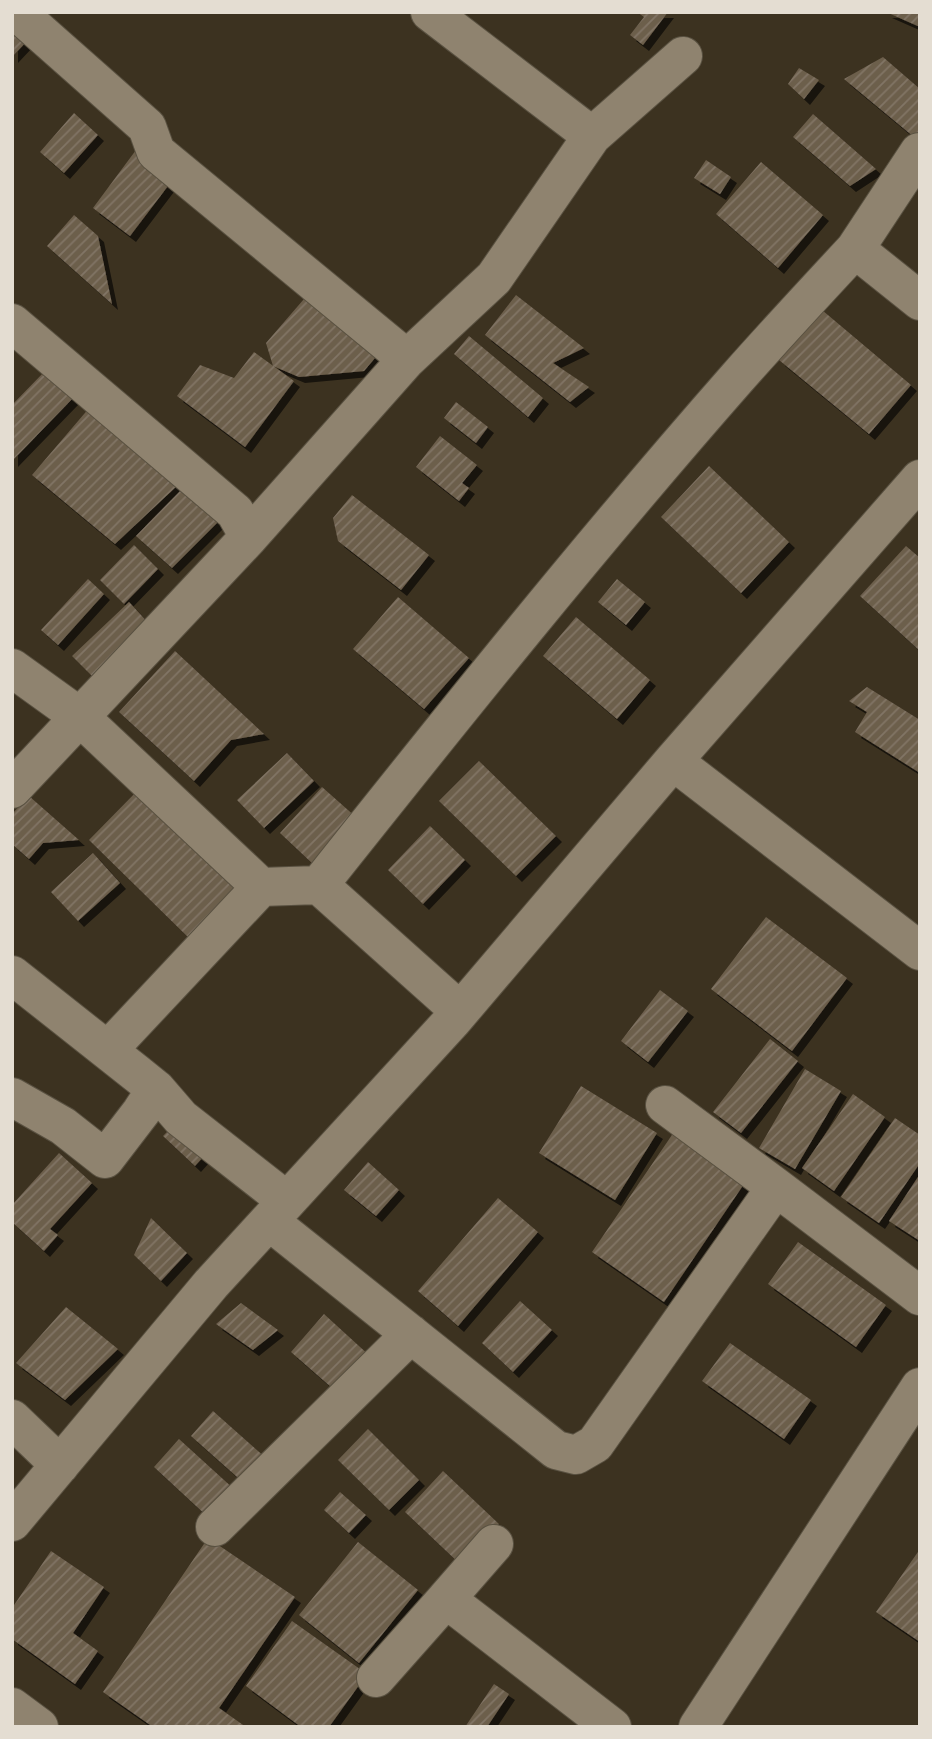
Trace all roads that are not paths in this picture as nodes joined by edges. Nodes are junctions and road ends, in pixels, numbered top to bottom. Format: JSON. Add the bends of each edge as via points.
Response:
{"nodes":[{"id":1,"x":17,"y":12,"type":"edge"},
{"id":2,"x":430,"y":12,"type":"edge"},
{"id":3,"x":683,"y":56,"type":"dead end"},
{"id":4,"x":592,"y":136,"type":"junction"},
{"id":5,"x":919,"y":152,"type":"edge"},
{"id":6,"x":855,"y":249,"type":"junction"},
{"id":7,"x":920,"y":301,"type":"edge"},
{"id":8,"x":12,"y":323,"type":"edge"},
{"id":9,"x":407,"y":359,"type":"junction"},
{"id":10,"x":920,"y":479,"type":"edge"},
{"id":11,"x":249,"y":537,"type":"junction"},
{"id":12,"x":12,"y":668,"type":"edge"},
{"id":13,"x":80,"y":718,"type":"junction"},
{"id":14,"x":673,"y":761,"type":"junction"},
{"id":15,"x":12,"y":789,"type":"edge"},
{"id":16,"x":319,"y":886,"type":"junction"},
{"id":17,"x":261,"y":887,"type":"junction"},
{"id":18,"x":920,"y":951,"type":"edge"},
{"id":19,"x":12,"y":975,"type":"edge"},
{"id":20,"x":460,"y":1011,"type":"junction"},
{"id":21,"x":108,"y":1050,"type":"junction"},
{"id":22,"x":156,"y":1089,"type":"junction"},
{"id":23,"x":12,"y":1097,"type":"edge"},
{"id":24,"x":665,"y":1105,"type":"dead end"},
{"id":25,"x":776,"y":1186,"type":"junction"},
{"id":26,"x":278,"y":1211,"type":"junction"},
{"id":27,"x":920,"y":1296,"type":"edge"},
{"id":28,"x":411,"y":1334,"type":"junction"},
{"id":29,"x":920,"y":1387,"type":"edge"},
{"id":30,"x":12,"y":1419,"type":"edge"},
{"id":31,"x":60,"y":1465,"type":"junction"},
{"id":32,"x":12,"y":1522,"type":"edge"},
{"id":33,"x":215,"y":1527,"type":"dead end"},
{"id":34,"x":494,"y":1544,"type":"dead end"},
{"id":35,"x":446,"y":1599,"type":"junction"},
{"id":36,"x":376,"y":1678,"type":"dead end"},
{"id":37,"x":12,"y":1707,"type":"edge"},
{"id":38,"x":39,"y":1727,"type":"edge"},
{"id":39,"x":612,"y":1727,"type":"edge"},
{"id":40,"x":698,"y":1727,"type":"edge"}],
"edges":[{"from":1,"to":9,"type":"street","via":[[147,127],[156,152]]},
{"from":2,"to":4,"type":"street"},
{"from":3,"to":4,"type":"street"},
{"from":4,"to":9,"type":"street","via":[[494,278]]},
{"from":5,"to":6,"type":"street"},
{"from":6,"to":7,"type":"street"},
{"from":6,"to":16,"type":"street","via":[[578,564]]},
{"from":8,"to":11,"type":"street","via":[[235,512]]},
{"from":9,"to":11,"type":"street"},
{"from":10,"to":14,"type":"street"},
{"from":11,"to":13,"type":"street"},
{"from":12,"to":13,"type":"street"},
{"from":13,"to":15,"type":"street"},
{"from":13,"to":17,"type":"street"},
{"from":14,"to":18,"type":"street"},
{"from":14,"to":20,"type":"street"},
{"from":16,"to":17,"type":"street"},
{"from":16,"to":20,"type":"street"},
{"from":17,"to":21,"type":"street"},
{"from":19,"to":21,"type":"street"},
{"from":20,"to":26,"type":"street"},
{"from":21,"to":22,"type":"street"},
{"from":22,"to":23,"type":"street","via":[[105,1159],[63,1126]]},
{"from":22,"to":26,"type":"street"},
{"from":24,"to":25,"type":"street"},
{"from":25,"to":27,"type":"street"},
{"from":25,"to":28,"type":"street","via":[[595,1444],[576,1455],[556,1450]]},
{"from":26,"to":28,"type":"street"},
{"from":26,"to":31,"type":"street"},
{"from":28,"to":33,"type":"street"},
{"from":29,"to":40,"type":"street"},
{"from":30,"to":31,"type":"street"},
{"from":31,"to":32,"type":"street"},
{"from":34,"to":35,"type":"street"},
{"from":35,"to":36,"type":"street"},
{"from":35,"to":39,"type":"street"},
{"from":37,"to":38,"type":"street"}]}
